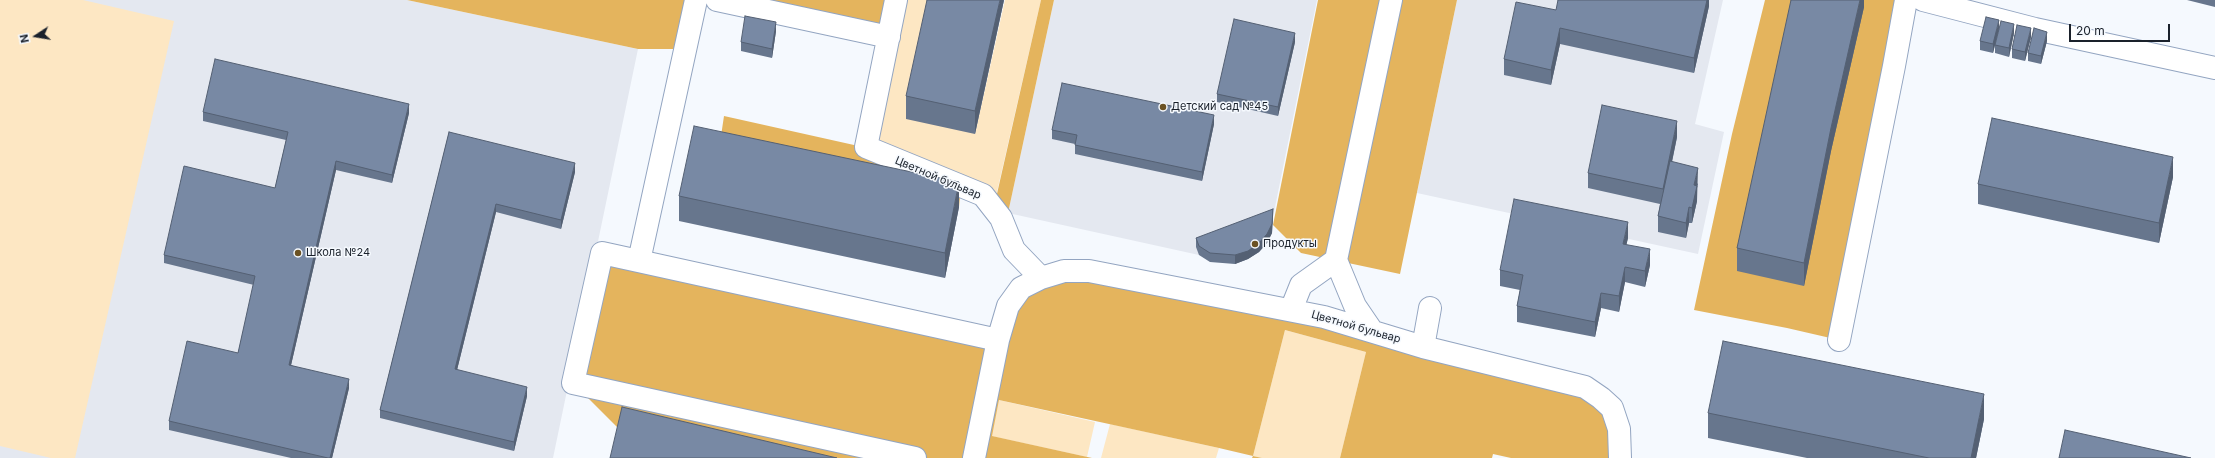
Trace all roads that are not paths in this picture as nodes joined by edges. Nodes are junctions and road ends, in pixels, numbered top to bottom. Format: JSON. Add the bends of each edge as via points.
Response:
{"nodes":[{"id":1,"x":696,"y":0,"type":"edge"},
{"id":2,"x":717,"y":0,"type":"edge"},
{"id":3,"x":896,"y":0,"type":"edge"},
{"id":4,"x":1390,"y":0,"type":"edge"},
{"id":5,"x":1906,"y":0,"type":"edge"},
{"id":6,"x":1923,"y":0,"type":"edge"},
{"id":7,"x":889,"y":37,"type":"junction"},
{"id":8,"x":2215,"y":68,"type":"edge"},
{"id":9,"x":1336,"y":260,"type":"junction"},
{"id":10,"x":639,"y":261,"type":"junction"},
{"id":11,"x":1041,"y":278,"type":"junction"},
{"id":12,"x":1430,"y":308,"type":"dead end"},
{"id":13,"x":1291,"y":310,"type":"junction"},
{"id":14,"x":1372,"y":331,"type":"junction"},
{"id":15,"x":998,"y":340,"type":"junction"},
{"id":16,"x":1839,"y":340,"type":"dead end"},
{"id":17,"x":1423,"y":347,"type":"junction"},
{"id":18,"x":915,"y":458,"type":"edge"},
{"id":19,"x":974,"y":458,"type":"edge"},
{"id":20,"x":1620,"y":458,"type":"edge"}],
"edges":[{"from":1,"to":10,"type":"street"},
{"from":2,"to":7,"type":"street"},
{"from":3,"to":7,"type":"street"},
{"from":4,"to":9,"type":"street"},
{"from":5,"to":16,"type":"street"},
{"from":6,"to":8,"type":"street","via":[[2035,29]]},
{"from":7,"to":11,"type":"street","name":"Цветной бульвар","via":[[866,147],[983,195],[1000,218],[1014,250]]},
{"from":9,"to":13,"type":"street","via":[[1301,285]]},
{"from":9,"to":14,"type":"street","via":[[1355,306]]},
{"from":10,"to":15,"type":"street"},
{"from":10,"to":18,"type":"street","via":[[602,253],[574,383]]},
{"from":11,"to":13,"type":"street","name":"Цветной бульвар","via":[[1064,271],[1088,271]]},
{"from":11,"to":15,"type":"street","name":"Цветной бульвар","via":[[1021,288],[1008,306]]},
{"from":12,"to":17,"type":"street"},
{"from":13,"to":14,"type":"street","name":"Цветной бульвар"},
{"from":14,"to":17,"type":"street","name":"Цветной бульвар"},
{"from":15,"to":19,"type":"street","name":"Цветной бульвар"},
{"from":17,"to":20,"type":"street","name":"Цветной бульвар","via":[[1585,387],[1612,408],[1619,429]]}]}
